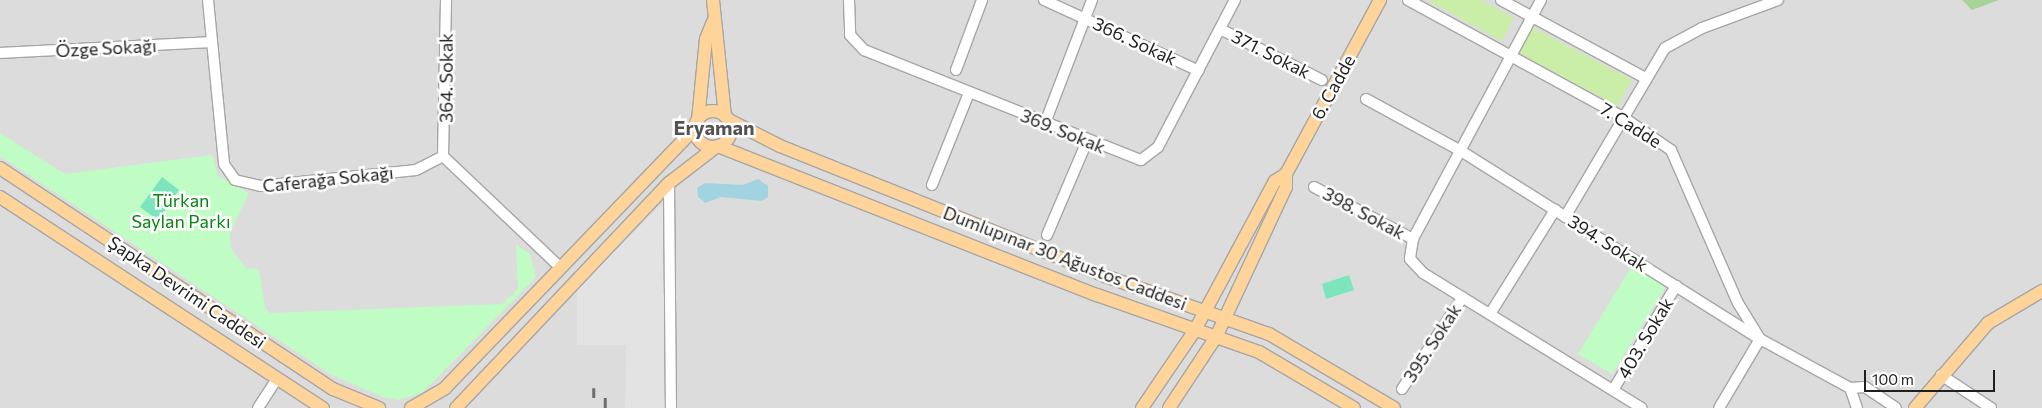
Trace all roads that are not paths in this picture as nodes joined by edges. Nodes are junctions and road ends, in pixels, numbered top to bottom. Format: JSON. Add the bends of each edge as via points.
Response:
{"nodes":[{"id":1,"x":208,"y":0,"type":"edge"},
{"id":2,"x":446,"y":0,"type":"edge"},
{"id":3,"x":713,"y":0,"type":"edge"},
{"id":4,"x":849,"y":0,"type":"edge"},
{"id":5,"x":982,"y":0,"type":"edge"},
{"id":6,"x":1044,"y":0,"type":"edge"},
{"id":7,"x":1092,"y":0,"type":"edge"},
{"id":8,"x":1235,"y":0,"type":"edge"},
{"id":9,"x":1380,"y":0,"type":"edge"},
{"id":10,"x":1408,"y":0,"type":"edge"},
{"id":11,"x":1501,"y":0,"type":"edge"},
{"id":12,"x":1541,"y":0,"type":"edge"},
{"id":13,"x":1778,"y":0,"type":"edge"},
{"id":14,"x":1083,"y":17,"type":"junction"},
{"id":15,"x":1532,"y":17,"type":"junction"},
{"id":16,"x":713,"y":22,"type":"junction"},
{"id":17,"x":1220,"y":29,"type":"junction"},
{"id":18,"x":212,"y":42,"type":"junction"},
{"id":19,"x":0,"y":53,"type":"edge"},
{"id":20,"x":1510,"y":57,"type":"junction"},
{"id":21,"x":956,"y":70,"type":"dead end"},
{"id":22,"x":1198,"y":71,"type":"junction"},
{"id":23,"x":1645,"y":78,"type":"junction"},
{"id":24,"x":1322,"y":80,"type":"dead end"},
{"id":25,"x":969,"y":93,"type":"junction"},
{"id":26,"x":1366,"y":99,"type":"dead end"},
{"id":27,"x":727,"y":118,"type":"junction"},
{"id":28,"x":1624,"y":118,"type":"junction"},
{"id":29,"x":697,"y":124,"type":"junction"},
{"id":30,"x":1045,"y":124,"type":"junction"},
{"id":31,"x":1087,"y":141,"type":"junction"},
{"id":32,"x":717,"y":146,"type":"junction"},
{"id":33,"x":1461,"y":151,"type":"junction"},
{"id":34,"x":443,"y":156,"type":"junction"},
{"id":35,"x":0,"y":168,"type":"edge"},
{"id":36,"x":1286,"y":174,"type":"junction"},
{"id":37,"x":669,"y":184,"type":"junction"},
{"id":38,"x":932,"y":186,"type":"dead end"},
{"id":39,"x":1314,"y":187,"type":"dead end"},
{"id":40,"x":0,"y":197,"type":"edge"},
{"id":41,"x":1555,"y":210,"type":"junction"},
{"id":42,"x":1565,"y":217,"type":"junction"},
{"id":43,"x":1047,"y":235,"type":"dead end"},
{"id":44,"x":1413,"y":239,"type":"junction"},
{"id":45,"x":560,"y":267,"type":"junction"},
{"id":46,"x":574,"y":279,"type":"junction"},
{"id":47,"x":1676,"y":286,"type":"junction"},
{"id":48,"x":2042,"y":291,"type":"edge"},
{"id":49,"x":1462,"y":297,"type":"junction"},
{"id":50,"x":1203,"y":310,"type":"junction"},
{"id":51,"x":1490,"y":314,"type":"junction"},
{"id":52,"x":1224,"y":318,"type":"junction"},
{"id":53,"x":1195,"y":330,"type":"junction"},
{"id":54,"x":1216,"y":337,"type":"junction"},
{"id":55,"x":1760,"y":339,"type":"junction"},
{"id":56,"x":1941,"y":375,"type":"junction"},
{"id":57,"x":278,"y":378,"type":"junction"},
{"id":58,"x":1850,"y":388,"type":"junction"},
{"id":59,"x":1402,"y":389,"type":"dead end"},
{"id":60,"x":1613,"y":390,"type":"junction"},
{"id":61,"x":1853,"y":406,"type":"edge"},
{"id":62,"x":258,"y":408,"type":"edge"},
{"id":63,"x":323,"y":408,"type":"edge"},
{"id":64,"x":379,"y":408,"type":"edge"},
{"id":65,"x":411,"y":408,"type":"edge"},
{"id":66,"x":456,"y":408,"type":"edge"},
{"id":67,"x":671,"y":408,"type":"edge"},
{"id":68,"x":1142,"y":408,"type":"edge"},
{"id":69,"x":1169,"y":408,"type":"edge"},
{"id":70,"x":1354,"y":408,"type":"edge"},
{"id":71,"x":1394,"y":408,"type":"edge"},
{"id":72,"x":1642,"y":408,"type":"edge"},
{"id":73,"x":1719,"y":408,"type":"edge"},
{"id":74,"x":1896,"y":408,"type":"edge"},
{"id":75,"x":1915,"y":408,"type":"edge"},
{"id":76,"x":1991,"y":408,"type":"edge"}],
"edges":[{"from":1,"to":18,"type":"street","name":"Caferağa Sokağı"},
{"from":2,"to":34,"type":"street","name":"364. Sokak"},
{"from":3,"to":16,"type":"main road"},
{"from":4,"to":25,"type":"street","name":"369. Sokak","via":[[849,30],[858,47]]},
{"from":5,"to":21,"type":"street"},
{"from":6,"to":14,"type":"street","name":"366. Sokak"},
{"from":7,"to":14,"type":"street"},
{"from":8,"to":17,"type":"street","name":"369. Sokak"},
{"from":9,"to":36,"type":"main road","name":"6. Cadde"},
{"from":10,"to":20,"type":"street","name":"7. Cadde"},
{"from":11,"to":15,"type":"street"},
{"from":12,"to":15,"type":"street"},
{"from":13,"to":23,"type":"street","via":[[1679,38],[1659,54]]},
{"from":14,"to":22,"type":"street","name":"366. Sokak"},
{"from":14,"to":30,"type":"street"},
{"from":15,"to":20,"type":"street"},
{"from":15,"to":23,"type":"street"},
{"from":16,"to":27,"type":"main road","via":[[719,38]]},
{"from":16,"to":29,"type":"main road","via":[[706,39]]},
{"from":17,"to":22,"type":"street","name":"369. Sokak"},
{"from":17,"to":24,"type":"street","name":"371. Sokak"},
{"from":18,"to":19,"type":"street","name":"Özge Sokağı"},
{"from":18,"to":34,"type":"street","name":"Caferağa Sokağı","via":[[224,164],[240,183],[261,186],[416,170]]},
{"from":20,"to":28,"type":"street","name":"7. Cadde"},
{"from":20,"to":33,"type":"street"},
{"from":22,"to":31,"type":"street","name":"369. Sokak","via":[[1158,147],[1148,158],[1133,159]]},
{"from":23,"to":28,"type":"street"},
{"from":25,"to":30,"type":"street","name":"369. Sokak"},
{"from":25,"to":38,"type":"street"},
{"from":26,"to":33,"type":"street","name":"394. Sokak"},
{"from":27,"to":29,"type":"main road","via":[[710,112]]},
{"from":27,"to":32,"type":"main road","via":[[729,137]]},
{"from":27,"to":50,"type":"main road","name":"Dumlupınar 30 Ağustos Caddesi","via":[[780,146]]},
{"from":28,"to":42,"type":"street"},
{"from":28,"to":55,"type":"street","name":"7. Cadde","via":[[1656,138],[1676,157],[1738,303]]},
{"from":29,"to":32,"type":"main road","via":[[701,142]]},
{"from":29,"to":45,"type":"main road"},
{"from":30,"to":31,"type":"street","name":"369. Sokak"},
{"from":31,"to":43,"type":"street"},
{"from":32,"to":37,"type":"main road"},
{"from":32,"to":53,"type":"main road","name":"Dumlupınar 30 Ağustos Caddesi"},
{"from":33,"to":41,"type":"street","name":"394. Sokak"},
{"from":33,"to":44,"type":"street"},
{"from":34,"to":45,"type":"street"},
{"from":35,"to":64,"type":"main road","name":"Şapka Devrimi Caddesi","via":[[334,389]]},
{"from":36,"to":50,"type":"main road","name":"6. Cadde","via":[[1275,181]]},
{"from":36,"to":52,"type":"main road","name":"6. Cadde","via":[[1286,187]]},
{"from":37,"to":46,"type":"main road"},
{"from":37,"to":67,"type":"street"},
{"from":39,"to":44,"type":"street","name":"398. Sokak"},
{"from":40,"to":57,"type":"main road","name":"Şapka Devrimi Caddesi"},
{"from":41,"to":42,"type":"street","name":"394. Sokak"},
{"from":41,"to":51,"type":"street"},
{"from":42,"to":47,"type":"street","name":"394. Sokak"},
{"from":44,"to":49,"type":"street","via":[[1412,264]]},
{"from":45,"to":46,"type":"main road"},
{"from":45,"to":65,"type":"main road","via":[[445,388]]},
{"from":46,"to":66,"type":"main road"},
{"from":47,"to":55,"type":"street","name":"394. Sokak"},
{"from":47,"to":60,"type":"street","name":"403. Sokak"},
{"from":48,"to":56,"type":"main road","via":[[1988,323]]},
{"from":49,"to":51,"type":"street"},
{"from":49,"to":59,"type":"street","name":"395. Sokak"},
{"from":50,"to":52,"type":"main road","name":"Dumlupınar 30 Ağustos Caddesi"},
{"from":50,"to":53,"type":"main road","name":"6. Cadde"},
{"from":51,"to":60,"type":"street"},
{"from":52,"to":54,"type":"main road","name":"6. Cadde"},
{"from":52,"to":71,"type":"main road","name":"Dumlupınar 30 Ağustos Caddesi","via":[[1269,334]]},
{"from":53,"to":54,"type":"main road","name":"Dumlupınar 30 Ağustos Caddesi"},
{"from":53,"to":68,"type":"main road","name":"6. Cadde"},
{"from":54,"to":69,"type":"main road","name":"6. Cadde"},
{"from":54,"to":70,"type":"main road","name":"Dumlupınar 30 Ağustos Caddesi","via":[[1259,352]]},
{"from":55,"to":58,"type":"street","name":"394. Sokak"},
{"from":55,"to":73,"type":"street"},
{"from":56,"to":75,"type":"main road"},
{"from":56,"to":76,"type":"street"},
{"from":57,"to":62,"type":"street"},
{"from":57,"to":63,"type":"main road","name":"Şapka Devrimi Caddesi"},
{"from":58,"to":61,"type":"street"},
{"from":58,"to":74,"type":"street","name":"394. Sokak","via":[[1865,387]]},
{"from":60,"to":72,"type":"street"}]}
